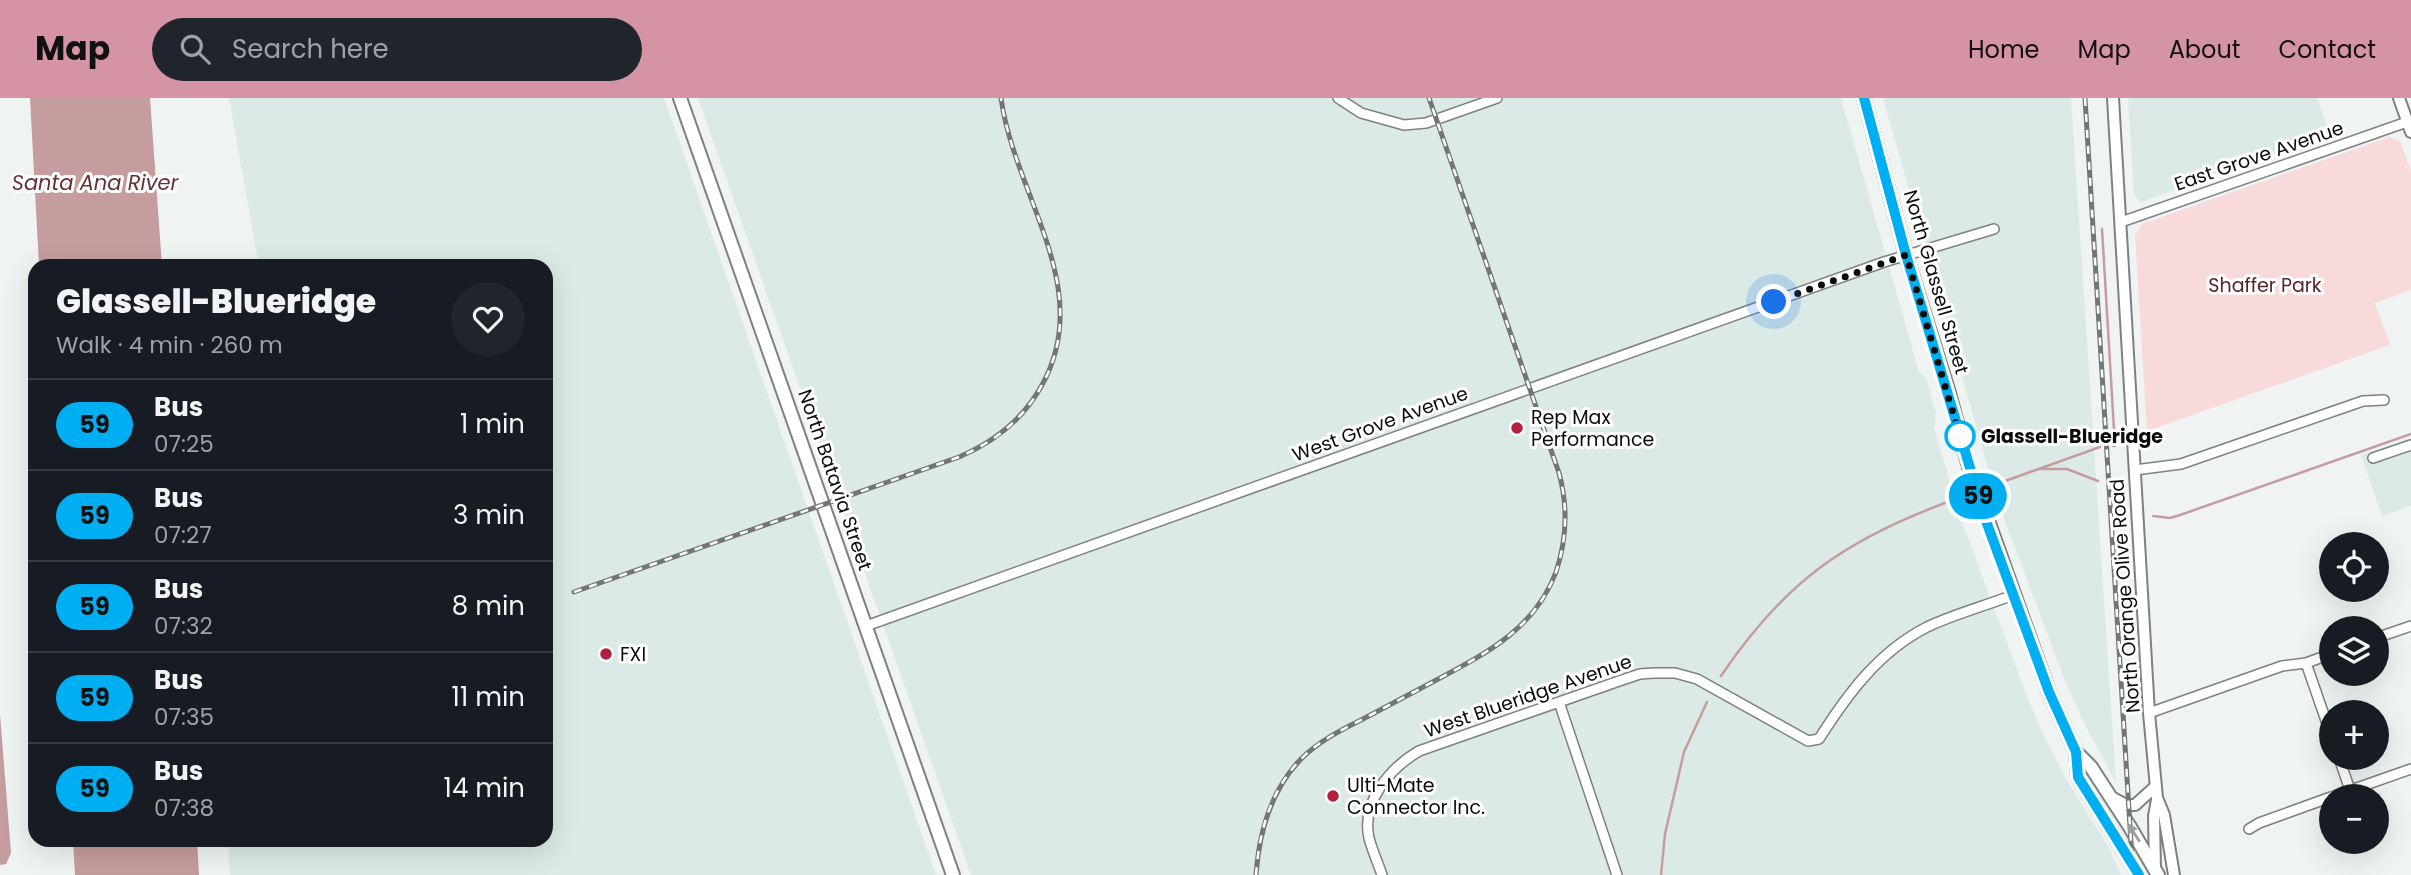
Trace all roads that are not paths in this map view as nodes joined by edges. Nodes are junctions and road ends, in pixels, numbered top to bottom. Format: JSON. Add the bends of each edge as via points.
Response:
{"nodes":[{"id":1,"x":680,"y":98,"type":"edge"},
{"id":2,"x":1338,"y":98,"type":"edge"},
{"id":3,"x":1497,"y":98,"type":"edge"},
{"id":4,"x":1864,"y":98,"type":"edge"},
{"id":5,"x":2113,"y":98,"type":"edge"},
{"id":6,"x":2399,"y":98,"type":"edge"},
{"id":7,"x":2409,"y":127,"type":"edge"},
{"id":8,"x":2121,"y":222,"type":"junction"},
{"id":9,"x":1994,"y":229,"type":"dead end"},
{"id":10,"x":1906,"y":255,"type":"junction"},
{"id":11,"x":2384,"y":400,"type":"dead end"},
{"id":12,"x":2411,"y":445,"type":"edge"},
{"id":13,"x":2373,"y":458,"type":"dead end"},
{"id":14,"x":2134,"y":470,"type":"junction"},
{"id":15,"x":2014,"y":595,"type":"junction"},
{"id":16,"x":866,"y":626,"type":"junction"},
{"id":17,"x":2411,"y":626,"type":"edge"},
{"id":18,"x":2389,"y":634,"type":"edge"},
{"id":19,"x":2319,"y":658,"type":"edge"},
{"id":20,"x":2306,"y":663,"type":"junction"},
{"id":21,"x":2319,"y":700,"type":"edge"},
{"id":22,"x":1559,"y":702,"type":"junction"},
{"id":23,"x":2149,"y":713,"type":"junction"},
{"id":24,"x":2076,"y":752,"type":"junction"},
{"id":25,"x":2411,"y":770,"type":"edge"},
{"id":26,"x":2368,"y":784,"type":"edge"},
{"id":27,"x":2157,"y":792,"type":"junction"},
{"id":28,"x":2111,"y":797,"type":"junction"},
{"id":29,"x":2319,"y":802,"type":"edge"},
{"id":30,"x":2249,"y":829,"type":"dead end"},
{"id":31,"x":2156,"y":873,"type":"edge"},
{"id":32,"x":953,"y":875,"type":"edge"},
{"id":33,"x":1382,"y":875,"type":"edge"},
{"id":34,"x":1617,"y":875,"type":"edge"},
{"id":35,"x":2139,"y":875,"type":"edge"},
{"id":36,"x":2174,"y":875,"type":"edge"}],
"edges":[{"from":1,"to":16,"type":"main road","name":"North Batavia Street"},
{"from":2,"to":3,"type":"street","via":[[1361,113],[1404,125]]},
{"from":4,"to":10,"type":"main road","name":"North Glassell Street"},
{"from":5,"to":8,"type":"street","name":"North Orange Olive Road"},
{"from":6,"to":7,"type":"street"},
{"from":7,"to":8,"type":"street","name":"East Grove Avenue"},
{"from":8,"to":14,"type":"street","name":"North Orange Olive Road"},
{"from":9,"to":10,"type":"street"},
{"from":10,"to":15,"type":"main road","name":"North Glassell Street","via":[[1975,489]]},
{"from":10,"to":16,"type":"street","name":"West Grove Avenue"},
{"from":11,"to":14,"type":"street","via":[[2363,401],[2181,464]]},
{"from":12,"to":13,"type":"street"},
{"from":14,"to":23,"type":"street","name":"North Orange Olive Road"},
{"from":15,"to":22,"type":"street","name":"West Blueridge Avenue","via":[[1925,628],[1880,659],[1814,741],[1697,679],[1675,673],[1640,674]]},
{"from":15,"to":24,"type":"main road","name":"North Glassell Street"},
{"from":16,"to":32,"type":"main road","name":"North Batavia Street"},
{"from":17,"to":18,"type":"street"},
{"from":19,"to":20,"type":"street"},
{"from":20,"to":21,"type":"street"},
{"from":20,"to":23,"type":"street","via":[[2282,666]]},
{"from":22,"to":33,"type":"street","name":"West Blueridge Avenue","via":[[1461,735],[1402,761],[1376,794],[1370,814],[1368,836]]},
{"from":22,"to":34,"type":"street"},
{"from":23,"to":27,"type":"street","name":"North Orange Olive Road"},
{"from":24,"to":28,"type":"main road","name":"North Glassell Street"},
{"from":24,"to":35,"type":"main road","name":"North Glassell Street","via":[[2078,777]]},
{"from":25,"to":26,"type":"street"},
{"from":27,"to":28,"type":"street","via":[[2135,805]]},
{"from":27,"to":31,"type":"street","name":"North Orange Olive Road"},
{"from":27,"to":36,"type":"street","name":"North Orange Olive Road"},
{"from":31,"to":28,"type":"main road","name":"North Glassell Street","one_way":true},
{"from":29,"to":30,"type":"street"}]}
